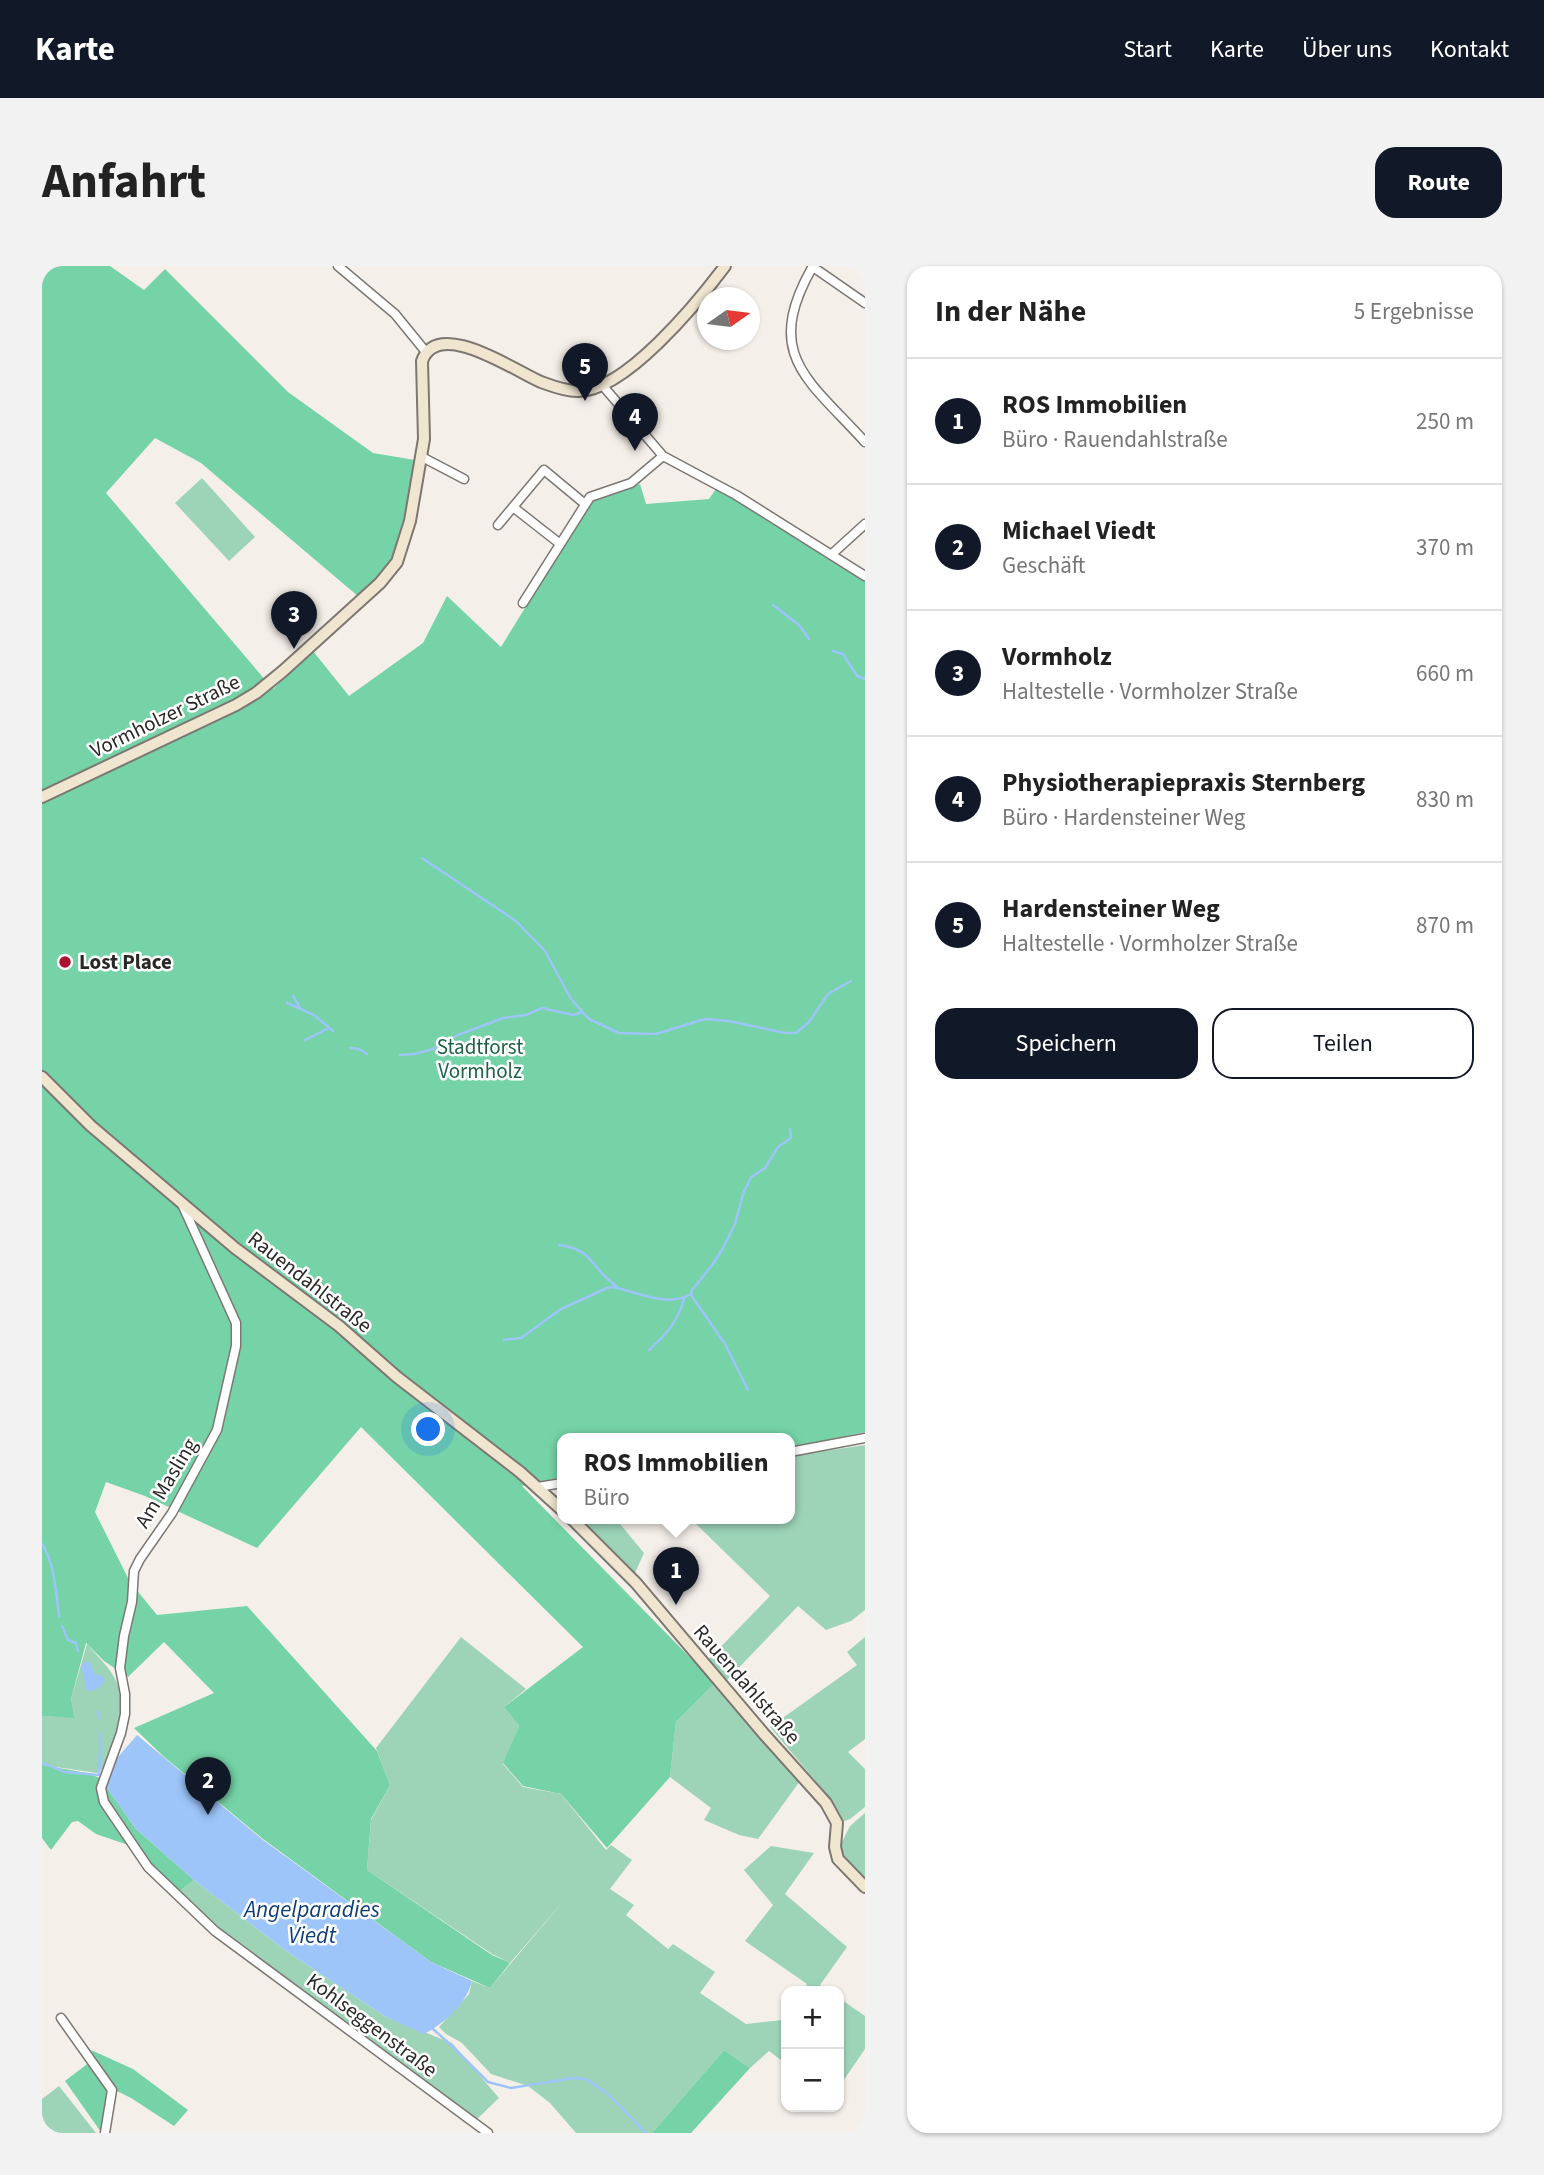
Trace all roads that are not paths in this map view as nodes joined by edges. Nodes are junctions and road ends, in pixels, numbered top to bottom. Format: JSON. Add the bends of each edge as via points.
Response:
{"nodes":[{"id":1,"x":338,"y":266,"type":"edge"},
{"id":2,"x":725,"y":266,"type":"edge"},
{"id":3,"x":813,"y":266,"type":"edge"},
{"id":4,"x":865,"y":303,"type":"edge"},
{"id":5,"x":426,"y":352,"type":"junction"},
{"id":6,"x":603,"y":386,"type":"junction"},
{"id":7,"x":865,"y":442,"type":"edge"},
{"id":8,"x":663,"y":456,"type":"junction"},
{"id":9,"x":422,"y":457,"type":"junction"},
{"id":10,"x":464,"y":479,"type":"dead end"},
{"id":11,"x":586,"y":504,"type":"junction"},
{"id":12,"x":513,"y":508,"type":"junction"},
{"id":13,"x":865,"y":524,"type":"edge"},
{"id":14,"x":498,"y":525,"type":"dead end"},
{"id":15,"x":559,"y":544,"type":"junction"},
{"id":16,"x":832,"y":554,"type":"junction"},
{"id":17,"x":865,"y":576,"type":"edge"},
{"id":18,"x":523,"y":603,"type":"dead end"},
{"id":19,"x":42,"y":797,"type":"edge"},
{"id":20,"x":42,"y":1077,"type":"edge"},
{"id":21,"x":181,"y":1201,"type":"junction"},
{"id":22,"x":865,"y":1438,"type":"edge"},
{"id":23,"x":795,"y":1451,"type":"edge"},
{"id":24,"x":557,"y":1484,"type":"edge"},
{"id":25,"x":538,"y":1487,"type":"junction"},
{"id":26,"x":557,"y":1505,"type":"edge"},
{"id":27,"x":577,"y":1524,"type":"edge"},
{"id":28,"x":101,"y":1788,"type":"joint"},
{"id":29,"x":865,"y":1887,"type":"edge"},
{"id":30,"x":61,"y":2018,"type":"dead end"},
{"id":31,"x":105,"y":2133,"type":"edge"},
{"id":32,"x":488,"y":2133,"type":"edge"}],
"edges":[{"from":1,"to":5,"type":"street","via":[[385,304]]},
{"from":2,"to":6,"type":"street","via":[[678,323]]},
{"from":3,"to":4,"type":"street"},
{"from":3,"to":7,"type":"street","via":[[797,297],[792,349],[810,382]]},
{"from":5,"to":6,"type":"street","via":[[436,345],[455,344],[558,388],[587,391]]},
{"from":5,"to":9,"type":"street","name":"Vormholzer Straße","via":[[422,361]]},
{"from":6,"to":8,"type":"street"},
{"from":8,"to":11,"type":"street","via":[[631,483],[594,494]]},
{"from":8,"to":16,"type":"street"},
{"from":9,"to":10,"type":"street"},
{"from":9,"to":19,"type":"street","name":"Vormholzer Straße","via":[[405,543],[393,569],[283,671],[236,705]]},
{"from":11,"to":12,"type":"street","via":[[544,470]]},
{"from":11,"to":15,"type":"street"},
{"from":12,"to":14,"type":"street"},
{"from":12,"to":15,"type":"street"},
{"from":13,"to":16,"type":"street"},
{"from":15,"to":18,"type":"street"},
{"from":16,"to":17,"type":"street"},
{"from":20,"to":21,"type":"street","name":"Rauendahlstraße","via":[[91,1126]]},
{"from":21,"to":25,"type":"street","name":"Rauendahlstraße"},
{"from":21,"to":28,"type":"street","name":"Am Masling","via":[[236,1323],[236,1346],[217,1430],[134,1571],[120,1668],[125,1714]]},
{"from":22,"to":23,"type":"street"},
{"from":24,"to":25,"type":"street"},
{"from":25,"to":26,"type":"street","name":"Rauendahlstraße"},
{"from":27,"to":29,"type":"street","name":"Rauendahlstraße","via":[[636,1583],[826,1803],[836,1823],[838,1859]]},
{"from":28,"to":32,"type":"street","name":"Kohlseggenstraße","via":[[104,1802],[148,1867],[215,1931]]},
{"from":30,"to":31,"type":"street","via":[[111,2090]]}]}
